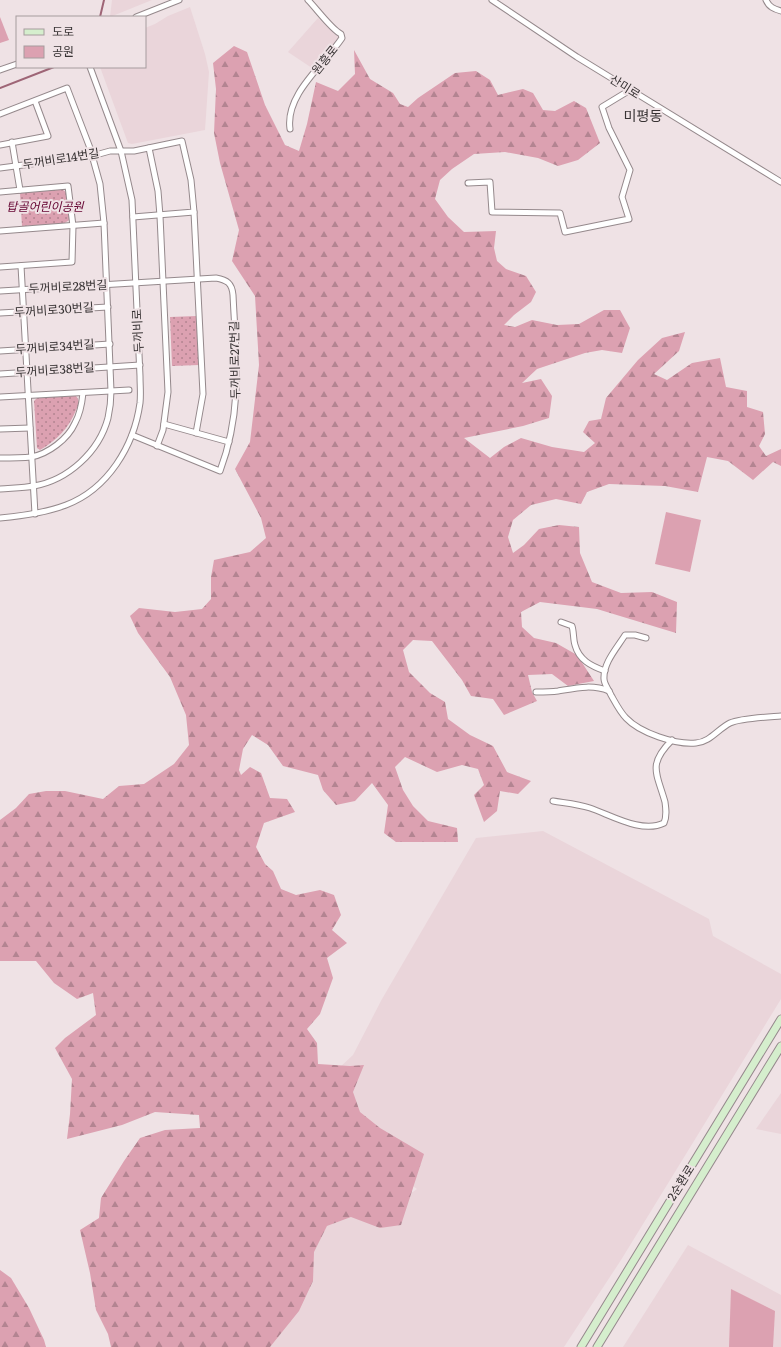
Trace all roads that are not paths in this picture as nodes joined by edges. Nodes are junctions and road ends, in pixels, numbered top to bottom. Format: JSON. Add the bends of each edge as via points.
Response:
{"nodes":[{"id":1,"x":179,"y":0,"type":"edge"},
{"id":2,"x":308,"y":0,"type":"edge"},
{"id":3,"x":492,"y":0,"type":"edge"},
{"id":4,"x":766,"y":0,"type":"edge"},
{"id":5,"x":781,"y":11,"type":"edge"},
{"id":6,"x":139,"y":16,"type":"edge"},
{"id":7,"x":16,"y":64,"type":"edge"},
{"id":8,"x":90,"y":68,"type":"edge"},
{"id":9,"x":0,"y":70,"type":"edge"},
{"id":10,"x":630,"y":90,"type":"junction"},
{"id":11,"x":35,"y":101,"type":"junction"},
{"id":12,"x":0,"y":114,"type":"edge"},
{"id":13,"x":290,"y":129,"type":"dead end"},
{"id":14,"x":12,"y":142,"type":"junction"},
{"id":15,"x":0,"y":145,"type":"edge"},
{"id":16,"x":149,"y":148,"type":"junction"},
{"id":17,"x":121,"y":150,"type":"junction"},
{"id":18,"x":92,"y":156,"type":"junction"},
{"id":19,"x":16,"y":166,"type":"junction"},
{"id":20,"x":0,"y":168,"type":"edge"},
{"id":21,"x":781,"y":182,"type":"edge"},
{"id":22,"x":468,"y":183,"type":"dead end"},
{"id":23,"x":20,"y":190,"type":"junction"},
{"id":24,"x":0,"y":192,"type":"edge"},
{"id":25,"x":194,"y":212,"type":"junction"},
{"id":26,"x":160,"y":216,"type":"junction"},
{"id":27,"x":133,"y":217,"type":"junction"},
{"id":28,"x":104,"y":223,"type":"junction"},
{"id":29,"x":73,"y":226,"type":"junction"},
{"id":30,"x":0,"y":231,"type":"edge"},
{"id":31,"x":21,"y":266,"type":"junction"},
{"id":32,"x":0,"y":267,"type":"edge"},
{"id":33,"x":197,"y":279,"type":"junction"},
{"id":34,"x":163,"y":281,"type":"junction"},
{"id":35,"x":136,"y":282,"type":"junction"},
{"id":36,"x":107,"y":284,"type":"junction"},
{"id":37,"x":23,"y":289,"type":"junction"},
{"id":38,"x":0,"y":290,"type":"edge"},
{"id":39,"x":108,"y":307,"type":"junction"},
{"id":40,"x":24,"y":312,"type":"junction"},
{"id":41,"x":0,"y":313,"type":"edge"},
{"id":42,"x":110,"y":344,"type":"junction"},
{"id":43,"x":26,"y":349,"type":"junction"},
{"id":44,"x":0,"y":351,"type":"edge"},
{"id":45,"x":140,"y":365,"type":"junction"},
{"id":46,"x":111,"y":367,"type":"junction"},
{"id":47,"x":27,"y":372,"type":"junction"},
{"id":48,"x":0,"y":374,"type":"edge"},
{"id":49,"x":129,"y":390,"type":"dead end"},
{"id":50,"x":111,"y":391,"type":"junction"},
{"id":51,"x":83,"y":393,"type":"junction"},
{"id":52,"x":28,"y":395,"type":"junction"},
{"id":53,"x":0,"y":397,"type":"edge"},
{"id":54,"x":164,"y":424,"type":"junction"},
{"id":55,"x":30,"y":428,"type":"junction"},
{"id":56,"x":0,"y":430,"type":"edge"},
{"id":57,"x":196,"y":433,"type":"junction"},
{"id":58,"x":132,"y":435,"type":"junction"},
{"id":59,"x":229,"y":442,"type":"junction"},
{"id":60,"x":157,"y":446,"type":"junction"},
{"id":61,"x":32,"y":457,"type":"junction"},
{"id":62,"x":0,"y":458,"type":"edge"},
{"id":63,"x":34,"y":486,"type":"junction"},
{"id":64,"x":0,"y":489,"type":"edge"},
{"id":65,"x":35,"y":514,"type":"junction"},
{"id":66,"x":0,"y":518,"type":"edge"},
{"id":67,"x":562,"y":622,"type":"dead end"},
{"id":68,"x":646,"y":638,"type":"dead end"},
{"id":69,"x":604,"y":671,"type":"junction"},
{"id":70,"x":609,"y":691,"type":"junction"},
{"id":71,"x":536,"y":692,"type":"dead end"},
{"id":72,"x":781,"y":716,"type":"edge"},
{"id":73,"x":672,"y":740,"type":"junction"},
{"id":74,"x":553,"y":801,"type":"dead end"},
{"id":75,"x":781,"y":1019,"type":"edge"},
{"id":76,"x":781,"y":1046,"type":"edge"},
{"id":77,"x":581,"y":1347,"type":"edge"},
{"id":78,"x":597,"y":1347,"type":"edge"}],
"edges":[{"from":1,"to":6,"type":"street"},
{"from":2,"to":13,"type":"street","name":"원흥로","via":[[342,38],[298,94],[289,118]]},
{"from":3,"to":10,"type":"street","name":"산미로"},
{"from":4,"to":5,"type":"street","via":[[774,9]]},
{"from":7,"to":9,"type":"street"},
{"from":8,"to":17,"type":"street","name":"두꺼비로"},
{"from":10,"to":21,"type":"street","name":"산미로"},
{"from":10,"to":22,"type":"street","via":[[602,107],[609,128],[630,170],[622,197],[629,218],[565,232],[560,213],[492,212],[490,182]]},
{"from":11,"to":12,"type":"street"},
{"from":11,"to":14,"type":"street","via":[[48,136]]},
{"from":11,"to":18,"type":"street","via":[[67,88]]},
{"from":14,"to":15,"type":"street"},
{"from":14,"to":19,"type":"street"},
{"from":16,"to":17,"type":"street","name":"두꺼비로14번길"},
{"from":16,"to":25,"type":"street","name":"두꺼비로14번길","via":[[182,141],[191,180]]},
{"from":16,"to":26,"type":"street","via":[[158,191]]},
{"from":17,"to":18,"type":"street","name":"두꺼비로14번길"},
{"from":17,"to":27,"type":"street","name":"두꺼비로"},
{"from":18,"to":19,"type":"street","name":"두꺼비로14번길"},
{"from":18,"to":28,"type":"street","via":[[100,184]]},
{"from":19,"to":20,"type":"street","name":"두꺼비로14번길"},
{"from":19,"to":23,"type":"street"},
{"from":23,"to":24,"type":"street"},
{"from":23,"to":29,"type":"street","via":[[68,186]]},
{"from":25,"to":26,"type":"street"},
{"from":25,"to":33,"type":"street"},
{"from":26,"to":27,"type":"street"},
{"from":26,"to":34,"type":"street"},
{"from":27,"to":35,"type":"street","name":"두꺼비로"},
{"from":28,"to":29,"type":"street"},
{"from":28,"to":36,"type":"street"},
{"from":29,"to":30,"type":"street"},
{"from":29,"to":31,"type":"street","via":[[72,262]]},
{"from":31,"to":32,"type":"street"},
{"from":31,"to":37,"type":"street"},
{"from":33,"to":34,"type":"street","name":"두꺼비로27번길"},
{"from":33,"to":57,"type":"street","via":[[203,394]]},
{"from":33,"to":59,"type":"street","name":"두꺼비로27번길","via":[[225,280],[232,288],[237,388]]},
{"from":34,"to":35,"type":"street","name":"두꺼비로27번길"},
{"from":34,"to":54,"type":"street","via":[[168,392]]},
{"from":35,"to":36,"type":"street","name":"두꺼비로28번길"},
{"from":35,"to":45,"type":"street","name":"두꺼비로"},
{"from":36,"to":37,"type":"street","name":"두꺼비로28번길"},
{"from":36,"to":39,"type":"street"},
{"from":37,"to":38,"type":"street","name":"두꺼비로28번길"},
{"from":37,"to":40,"type":"street"},
{"from":39,"to":40,"type":"street","name":"두꺼비로30번길"},
{"from":39,"to":42,"type":"street"},
{"from":40,"to":41,"type":"street","name":"두꺼비로30번길"},
{"from":40,"to":43,"type":"street"},
{"from":42,"to":43,"type":"street","name":"두꺼비로34번길"},
{"from":42,"to":46,"type":"street"},
{"from":43,"to":44,"type":"street","name":"두꺼비로34번길"},
{"from":43,"to":47,"type":"street"},
{"from":45,"to":46,"type":"street","name":"두꺼비로38번길"},
{"from":45,"to":58,"type":"street","name":"두꺼비로","via":[[140,402]]},
{"from":46,"to":47,"type":"street","name":"두꺼비로38번길"},
{"from":46,"to":50,"type":"street","name":"두꺼비로38번길"},
{"from":47,"to":48,"type":"street","name":"두꺼비로38번길"},
{"from":47,"to":52,"type":"street"},
{"from":49,"to":50,"type":"street"},
{"from":50,"to":51,"type":"street"},
{"from":50,"to":63,"type":"street","name":"두꺼비로38번길","via":[[105,429],[91,452],[60,477]]},
{"from":51,"to":52,"type":"street"},
{"from":51,"to":61,"type":"street","via":[[75,425],[69,433],[51,449]]},
{"from":52,"to":53,"type":"street"},
{"from":52,"to":55,"type":"street"},
{"from":54,"to":57,"type":"street"},
{"from":54,"to":60,"type":"street"},
{"from":55,"to":56,"type":"street"},
{"from":55,"to":61,"type":"street"},
{"from":57,"to":59,"type":"street"},
{"from":58,"to":60,"type":"street"},
{"from":58,"to":65,"type":"street","name":"두꺼비로","via":[[116,466],[86,494],[67,505]]},
{"from":59,"to":60,"type":"street","name":"두꺼비로27번길","via":[[220,471]]},
{"from":61,"to":62,"type":"street"},
{"from":61,"to":63,"type":"street"},
{"from":63,"to":64,"type":"street","name":"두꺼비로38번길"},
{"from":63,"to":65,"type":"street"},
{"from":65,"to":66,"type":"street","name":"두꺼비로"},
{"from":67,"to":69,"type":"street","via":[[572,626],[575,645],[585,661]]},
{"from":68,"to":69,"type":"street","via":[[625,635]]},
{"from":69,"to":70,"type":"street","via":[[603,680]]},
{"from":70,"to":71,"type":"street","via":[[589,686]]},
{"from":70,"to":73,"type":"street","via":[[625,718],[651,734]]},
{"from":72,"to":73,"type":"street","via":[[730,723],[704,742],[695,744]]},
{"from":73,"to":74,"type":"street","via":[[661,753],[655,768],[666,806],[664,823],[641,826],[589,807]]},
{"from":75,"to":77,"type":"street","name":"2순환로"},
{"from":76,"to":78,"type":"street","name":"2순환로"}]}
